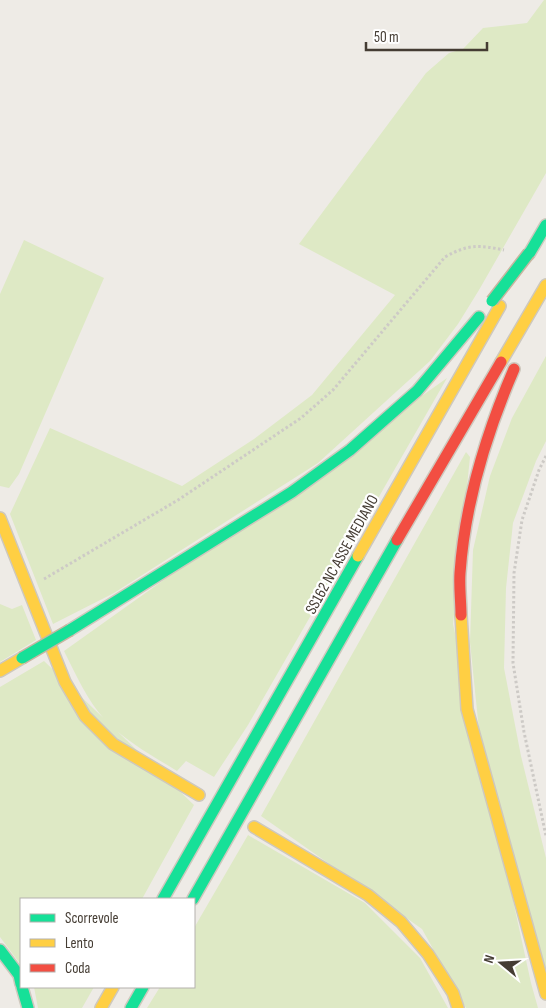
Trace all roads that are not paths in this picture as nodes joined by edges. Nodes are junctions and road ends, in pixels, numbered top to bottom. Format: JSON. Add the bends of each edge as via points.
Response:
{"nodes":[{"id":1,"x":546,"y":225,"type":"edge"},
{"id":2,"x":546,"y":285,"type":"edge"},
{"id":3,"x":496,"y":303,"type":"junction"},
{"id":4,"x":519,"y":361,"type":"dead end"},
{"id":5,"x":0,"y":518,"type":"edge"},
{"id":6,"x":0,"y":671,"type":"edge"},
{"id":7,"x":199,"y":795,"type":"dead end"},
{"id":8,"x":254,"y":827,"type":"dead end"},
{"id":9,"x":164,"y":898,"type":"edge"},
{"id":10,"x":194,"y":898,"type":"edge"},
{"id":11,"x":0,"y":950,"type":"edge"},
{"id":12,"x":20,"y":980,"type":"edge"},
{"id":13,"x":23,"y":988,"type":"edge"},
{"id":14,"x":112,"y":988,"type":"edge"},
{"id":15,"x":142,"y":988,"type":"edge"},
{"id":16,"x":546,"y":994,"type":"edge"},
{"id":17,"x":28,"y":1008,"type":"edge"},
{"id":18,"x":101,"y":1008,"type":"edge"},
{"id":19,"x":131,"y":1008,"type":"edge"},
{"id":20,"x":458,"y":1008,"type":"edge"}],
"edges":[{"from":1,"to":3,"type":"main road","bridge":true},
{"from":2,"to":10,"type":"main road","via":[[366,593]]},
{"from":3,"to":6,"type":"main road","bridge":true,"via":[[417,391],[350,450],[292,492]]},
{"from":3,"to":9,"type":"main road","name":"SS162 NC ASSE MEDIANO"},
{"from":4,"to":16,"type":"main road","via":[[501,399],[482,453],[468,512],[460,574],[462,641],[467,709]]},
{"from":5,"to":7,"type":"main road","via":[[65,682],[85,716],[113,744]]},
{"from":8,"to":20,"type":"main road","via":[[368,895],[401,922],[433,962],[453,993]]},
{"from":11,"to":12,"type":"main road"},
{"from":13,"to":17,"type":"main road"},
{"from":14,"to":18,"type":"main road"},
{"from":15,"to":19,"type":"main road"}]}
